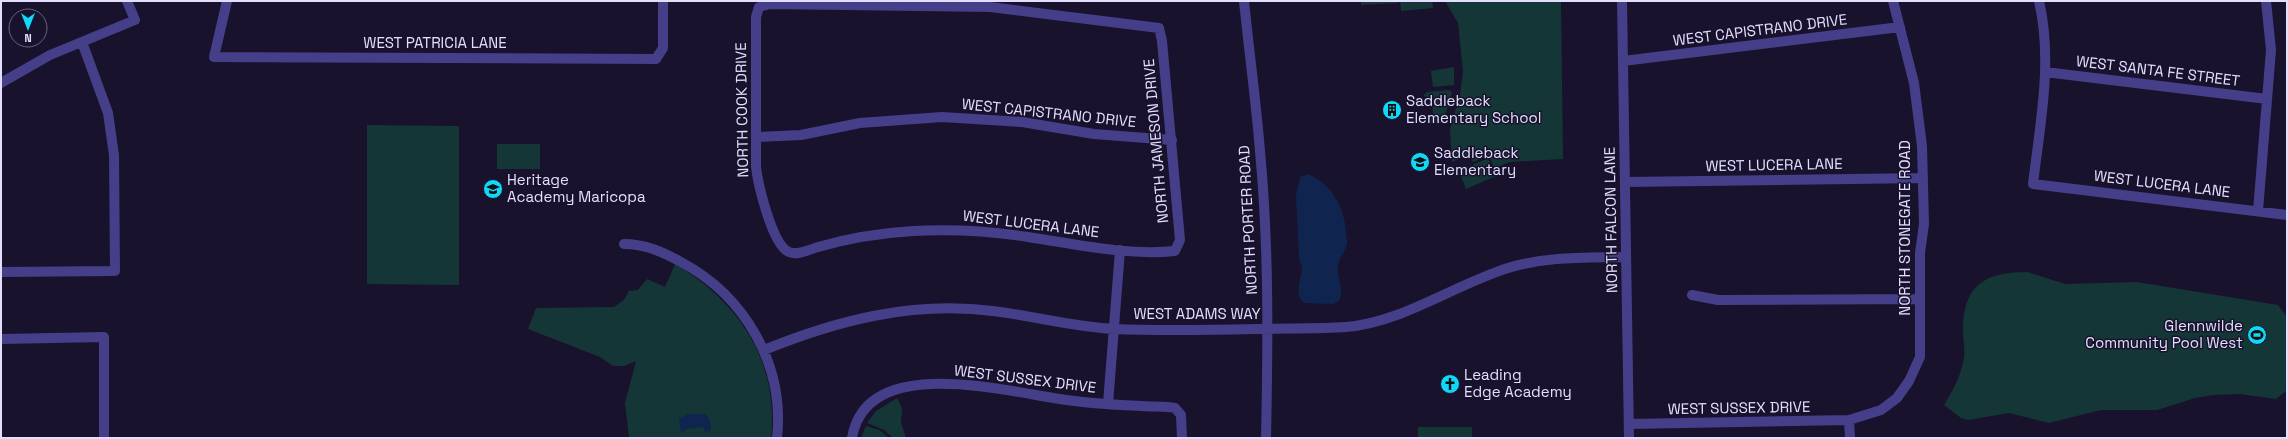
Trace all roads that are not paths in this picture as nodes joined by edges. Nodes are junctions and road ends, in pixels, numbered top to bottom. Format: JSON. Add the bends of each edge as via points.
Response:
{"nodes":[{"id":1,"x":127,"y":1,"type":"edge"},
{"id":2,"x":227,"y":1,"type":"edge"},
{"id":3,"x":663,"y":1,"type":"edge"},
{"id":4,"x":1244,"y":1,"type":"edge"},
{"id":5,"x":1622,"y":1,"type":"edge"},
{"id":6,"x":1893,"y":1,"type":"edge"},
{"id":7,"x":2039,"y":1,"type":"edge"},
{"id":8,"x":2266,"y":1,"type":"edge"},
{"id":9,"x":817,"y":3,"type":"edge"},
{"id":10,"x":1900,"y":27,"type":"junction"},
{"id":11,"x":82,"y":42,"type":"junction"},
{"id":12,"x":1623,"y":62,"type":"junction"},
{"id":13,"x":2045,"y":72,"type":"junction"},
{"id":14,"x":1,"y":83,"type":"edge"},
{"id":15,"x":2267,"y":99,"type":"junction"},
{"id":16,"x":756,"y":138,"type":"junction"},
{"id":17,"x":1172,"y":140,"type":"junction"},
{"id":18,"x":1923,"y":178,"type":"junction"},
{"id":19,"x":1625,"y":182,"type":"junction"},
{"id":20,"x":2258,"y":210,"type":"junction"},
{"id":21,"x":2287,"y":215,"type":"edge"},
{"id":22,"x":624,"y":244,"type":"dead end"},
{"id":23,"x":1120,"y":250,"type":"junction"},
{"id":24,"x":1175,"y":251,"type":"joint"},
{"id":25,"x":790,"y":253,"type":"joint"},
{"id":26,"x":1626,"y":257,"type":"junction"},
{"id":27,"x":1,"y":272,"type":"edge"},
{"id":28,"x":1692,"y":295,"type":"dead end"},
{"id":29,"x":1920,"y":299,"type":"junction"},
{"id":30,"x":1114,"y":329,"type":"junction"},
{"id":31,"x":1268,"y":329,"type":"junction"},
{"id":32,"x":1,"y":339,"type":"edge"},
{"id":33,"x":764,"y":350,"type":"junction"},
{"id":34,"x":1108,"y":404,"type":"junction"},
{"id":35,"x":1849,"y":420,"type":"junction"},
{"id":36,"x":1629,"y":424,"type":"junction"},
{"id":37,"x":104,"y":438,"type":"edge"},
{"id":38,"x":777,"y":438,"type":"edge"},
{"id":39,"x":852,"y":438,"type":"edge"},
{"id":40,"x":1182,"y":438,"type":"edge"},
{"id":41,"x":1266,"y":438,"type":"edge"},
{"id":42,"x":1629,"y":438,"type":"edge"},
{"id":43,"x":1850,"y":438,"type":"edge"}],
"edges":[{"from":1,"to":11,"type":"street","via":[[135,20]]},
{"from":2,"to":3,"type":"street","name":"WEST PATRICIA LANE","via":[[214,57],[656,59],[663,48]]},
{"from":4,"to":31,"type":"street","name":"NORTH PORTER ROAD","via":[[1260,151]]},
{"from":5,"to":12,"type":"street","name":"NORTH FALCON LANE"},
{"from":6,"to":10,"type":"street","name":"NORTH STONEGATE ROAD"},
{"from":7,"to":13,"type":"street","via":[[2044,24]]},
{"from":8,"to":15,"type":"street","via":[[2271,50]]},
{"from":9,"to":16,"type":"street","name":"NORTH COOK DRIVE","via":[[770,4],[759,7],[756,17]]},
{"from":9,"to":17,"type":"street","name":"NORTH JAMESON DRIVE","via":[[990,6],[1159,28]]},
{"from":10,"to":12,"type":"street","name":"WEST CAPISTRANO DRIVE"},
{"from":10,"to":18,"type":"street","name":"NORTH STONEGATE ROAD","via":[[1914,83]]},
{"from":11,"to":14,"type":"street","via":[[50,55]]},
{"from":11,"to":27,"type":"street","via":[[108,113],[114,155],[115,271]]},
{"from":12,"to":19,"type":"street","name":"NORTH FALCON LANE"},
{"from":13,"to":15,"type":"street","name":"WEST SANTA FE STREET"},
{"from":13,"to":20,"type":"street","name":"WEST LUCERA LANE","via":[[2033,184]]},
{"from":15,"to":20,"type":"street"},
{"from":16,"to":17,"type":"street","name":"WEST CAPISTRANO DRIVE","via":[[801,135],[860,123],[942,117],[1008,121],[1094,134]]},
{"from":16,"to":25,"type":"street","name":"NORTH COOK DRIVE","via":[[759,187],[772,226],[782,247]]},
{"from":17,"to":24,"type":"street","name":"NORTH JAMESON DRIVE","via":[[1180,240]]},
{"from":18,"to":19,"type":"street","name":"WEST LUCERA LANE"},
{"from":18,"to":29,"type":"street","name":"NORTH STONEGATE ROAD","via":[[1924,224],[1920,253]]},
{"from":19,"to":26,"type":"street","name":"NORTH FALCON LANE"},
{"from":20,"to":21,"type":"street","name":"WEST LUCERA LANE"},
{"from":22,"to":33,"type":"street","via":[[655,249],[694,269],[709,280],[736,306]]},
{"from":23,"to":24,"type":"street","name":"WEST LUCERA LANE"},
{"from":23,"to":25,"type":"street","name":"WEST LUCERA LANE","via":[[996,233],[939,230],[858,237],[801,253]]},
{"from":23,"to":30,"type":"street"},
{"from":26,"to":31,"type":"street","name":"WEST ADAMS WAY","via":[[1558,258],[1521,264],[1385,319],[1362,325]]},
{"from":26,"to":36,"type":"street","name":"NORTH FALCON LANE"},
{"from":28,"to":29,"type":"street","via":[[1718,300]]},
{"from":29,"to":35,"type":"street","name":"NORTH STONEGATE ROAD","via":[[1920,357],[1909,381],[1897,398],[1881,410]]},
{"from":30,"to":31,"type":"street","name":"WEST ADAMS WAY"},
{"from":30,"to":33,"type":"street","name":"WEST ADAMS WAY","via":[[993,311],[957,308],[919,309],[844,321]]},
{"from":30,"to":34,"type":"street"},
{"from":31,"to":41,"type":"street","name":"NORTH PORTER ROAD"},
{"from":32,"to":37,"type":"street","via":[[104,337]]},
{"from":33,"to":38,"type":"street","via":[[771,368],[778,403]]},
{"from":34,"to":39,"type":"street","name":"WEST SUSSEX DRIVE","via":[[984,387],[944,384],[904,387],[886,392],[870,403],[858,421]]},
{"from":34,"to":40,"type":"street","name":"WEST SUSSEX DRIVE","via":[[1169,407],[1179,411]]},
{"from":35,"to":36,"type":"street","name":"WEST SUSSEX DRIVE"},
{"from":35,"to":43,"type":"street"},
{"from":36,"to":42,"type":"street","name":"NORTH FALCON LANE"}]}
